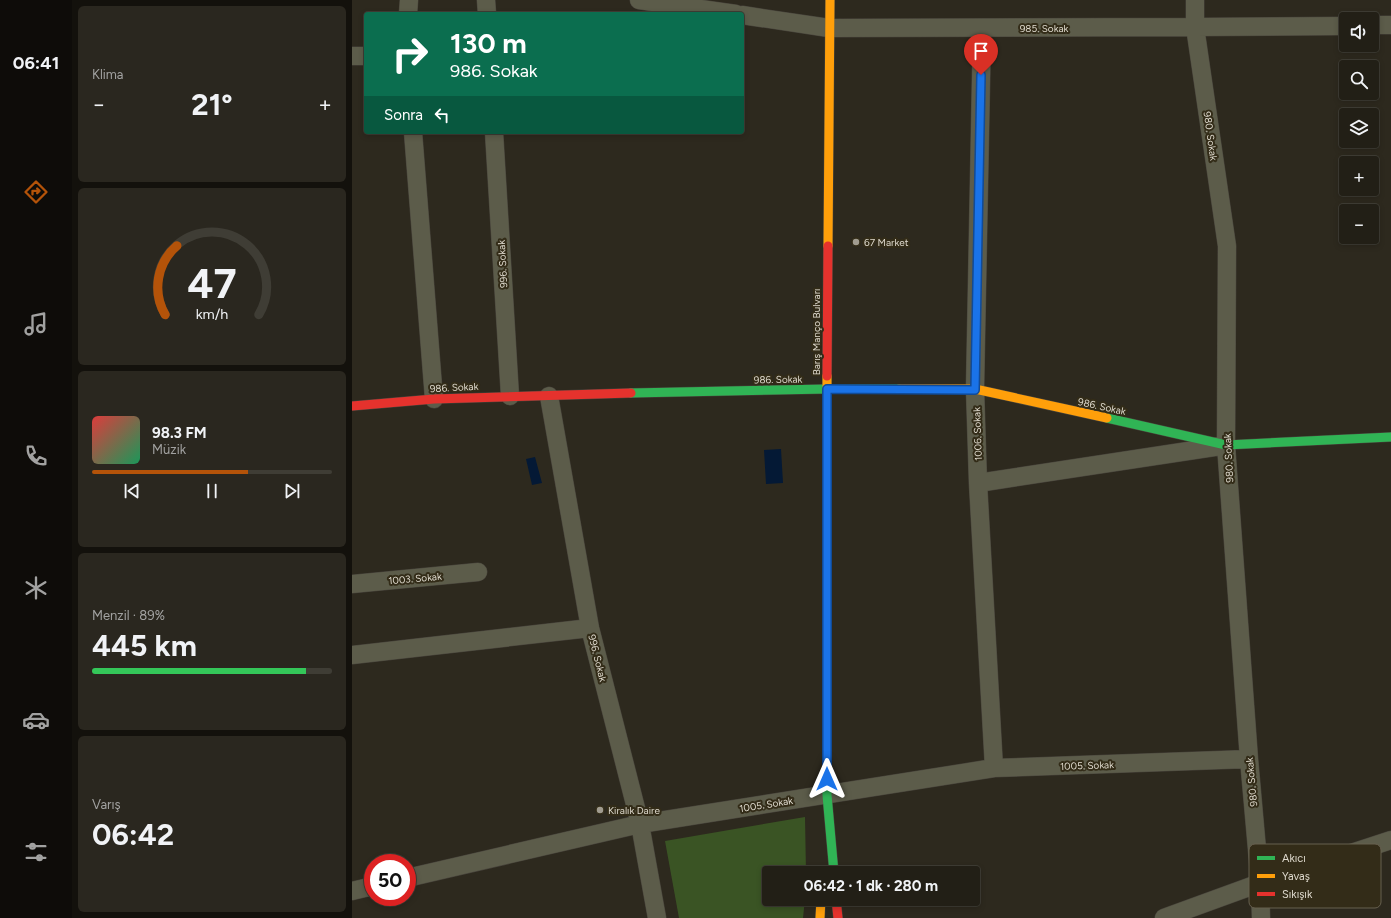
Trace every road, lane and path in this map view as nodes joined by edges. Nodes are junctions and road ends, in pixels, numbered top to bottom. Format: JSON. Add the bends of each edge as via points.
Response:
{"nodes":[{"id":1,"x":409,"y":0,"type":"edge"},
{"id":2,"x":486,"y":0,"type":"edge"},
{"id":3,"x":639,"y":0,"type":"edge"},
{"id":4,"x":830,"y":0,"type":"edge"},
{"id":5,"x":1195,"y":0,"type":"edge"},
{"id":6,"x":408,"y":12,"type":"edge"},
{"id":7,"x":487,"y":12,"type":"edge"},
{"id":8,"x":722,"y":12,"type":"edge"},
{"id":9,"x":744,"y":15,"type":"edge"},
{"id":10,"x":1379,"y":25,"type":"edge"},
{"id":11,"x":1391,"y":25,"type":"edge"},
{"id":12,"x":1339,"y":26,"type":"edge"},
{"id":13,"x":1195,"y":27,"type":"junction"},
{"id":14,"x":829,"y":28,"type":"junction"},
{"id":15,"x":982,"y":28,"type":"junction"},
{"id":16,"x":352,"y":56,"type":"edge"},
{"id":17,"x":364,"y":56,"type":"edge"},
{"id":18,"x":414,"y":134,"type":"edge"},
{"id":19,"x":494,"y":134,"type":"edge"},
{"id":20,"x":827,"y":389,"type":"junction"},
{"id":21,"x":975,"y":390,"type":"junction"},
{"id":22,"x":510,"y":396,"type":"junction"},
{"id":23,"x":549,"y":396,"type":"junction"},
{"id":24,"x":434,"y":399,"type":"junction"},
{"id":25,"x":352,"y":406,"type":"edge"},
{"id":26,"x":1391,"y":437,"type":"edge"},
{"id":27,"x":1226,"y":445,"type":"junction"},
{"id":28,"x":978,"y":483,"type":"junction"},
{"id":29,"x":478,"y":572,"type":"dead end"},
{"id":30,"x":352,"y":584,"type":"edge"},
{"id":31,"x":590,"y":628,"type":"junction"},
{"id":32,"x":352,"y":656,"type":"edge"},
{"id":33,"x":1249,"y":759,"type":"junction"},
{"id":34,"x":994,"y":768,"type":"junction"},
{"id":35,"x":827,"y":801,"type":"junction"},
{"id":36,"x":640,"y":824,"type":"junction"},
{"id":37,"x":1391,"y":840,"type":"edge"},
{"id":38,"x":1257,"y":844,"type":"edge"},
{"id":39,"x":1379,"y":844,"type":"edge"},
{"id":40,"x":824,"y":858,"type":"dead end"},
{"id":41,"x":833,"y":866,"type":"edge"},
{"id":42,"x":416,"y":876,"type":"edge"},
{"id":43,"x":1249,"y":887,"type":"edge"},
{"id":44,"x":364,"y":888,"type":"edge"},
{"id":45,"x":352,"y":891,"type":"edge"},
{"id":46,"x":821,"y":906,"type":"edge"},
{"id":47,"x":837,"y":906,"type":"edge"},
{"id":48,"x":1261,"y":908,"type":"edge"},
{"id":49,"x":658,"y":918,"type":"edge"},
{"id":50,"x":820,"y":918,"type":"edge"},
{"id":51,"x":838,"y":918,"type":"edge"},
{"id":52,"x":1164,"y":918,"type":"edge"},
{"id":53,"x":1262,"y":918,"type":"edge"}],
"edges":[{"from":1,"to":6,"type":"street"},
{"from":2,"to":7,"type":"street"},
{"from":3,"to":8,"type":"street"},
{"from":4,"to":14,"type":"street","name":"Barış Manço Bulvarı"},
{"from":5,"to":13,"type":"street","name":"980. Sokak"},
{"from":9,"to":14,"type":"street","name":"985. Sokak"},
{"from":10,"to":11,"type":"street"},
{"from":12,"to":13,"type":"street","name":"985. Sokak"},
{"from":13,"to":15,"type":"street","name":"985. Sokak"},
{"from":13,"to":27,"type":"street","name":"980. Sokak","via":[[1227,246]]},
{"from":14,"to":15,"type":"street","name":"985. Sokak"},
{"from":14,"to":20,"type":"street","name":"Barış Manço Bulvarı"},
{"from":15,"to":21,"type":"street","name":"1006. Sokak"},
{"from":16,"to":17,"type":"street"},
{"from":18,"to":24,"type":"street"},
{"from":19,"to":22,"type":"street","name":"996. Sokak"},
{"from":20,"to":21,"type":"street","name":"986. Sokak"},
{"from":20,"to":23,"type":"street","name":"986. Sokak"},
{"from":20,"to":35,"type":"street","name":"Barış Manço Bulvarı"},
{"from":21,"to":27,"type":"street","name":"986. Sokak"},
{"from":21,"to":28,"type":"street","name":"1006. Sokak"},
{"from":22,"to":23,"type":"street","name":"986. Sokak"},
{"from":22,"to":24,"type":"street","name":"986. Sokak"},
{"from":23,"to":31,"type":"street","name":"996. Sokak"},
{"from":24,"to":25,"type":"street","name":"986. Sokak"},
{"from":26,"to":27,"type":"street","name":"986. Sokak"},
{"from":27,"to":28,"type":"street"},
{"from":27,"to":33,"type":"street","name":"980. Sokak"},
{"from":28,"to":34,"type":"street","name":"1006. Sokak"},
{"from":29,"to":30,"type":"street","name":"1003. Sokak"},
{"from":31,"to":32,"type":"street"},
{"from":31,"to":36,"type":"street","name":"996. Sokak"},
{"from":33,"to":34,"type":"street","name":"1005. Sokak"},
{"from":33,"to":38,"type":"street","name":"980. Sokak"},
{"from":34,"to":35,"type":"street","name":"1005. Sokak"},
{"from":35,"to":36,"type":"street","name":"1005. Sokak"},
{"from":35,"to":40,"type":"street","name":"Barış Manço Bulvarı"},
{"from":35,"to":41,"type":"street","name":"Barış Manço Bulvarı"},
{"from":36,"to":42,"type":"street","name":"1005. Sokak"},
{"from":36,"to":49,"type":"street","name":"996. Sokak"},
{"from":37,"to":39,"type":"street"},
{"from":43,"to":52,"type":"street"},
{"from":44,"to":45,"type":"street"},
{"from":46,"to":50,"type":"street"},
{"from":47,"to":51,"type":"street"},
{"from":48,"to":53,"type":"street","name":"980. Sokak"}]}
